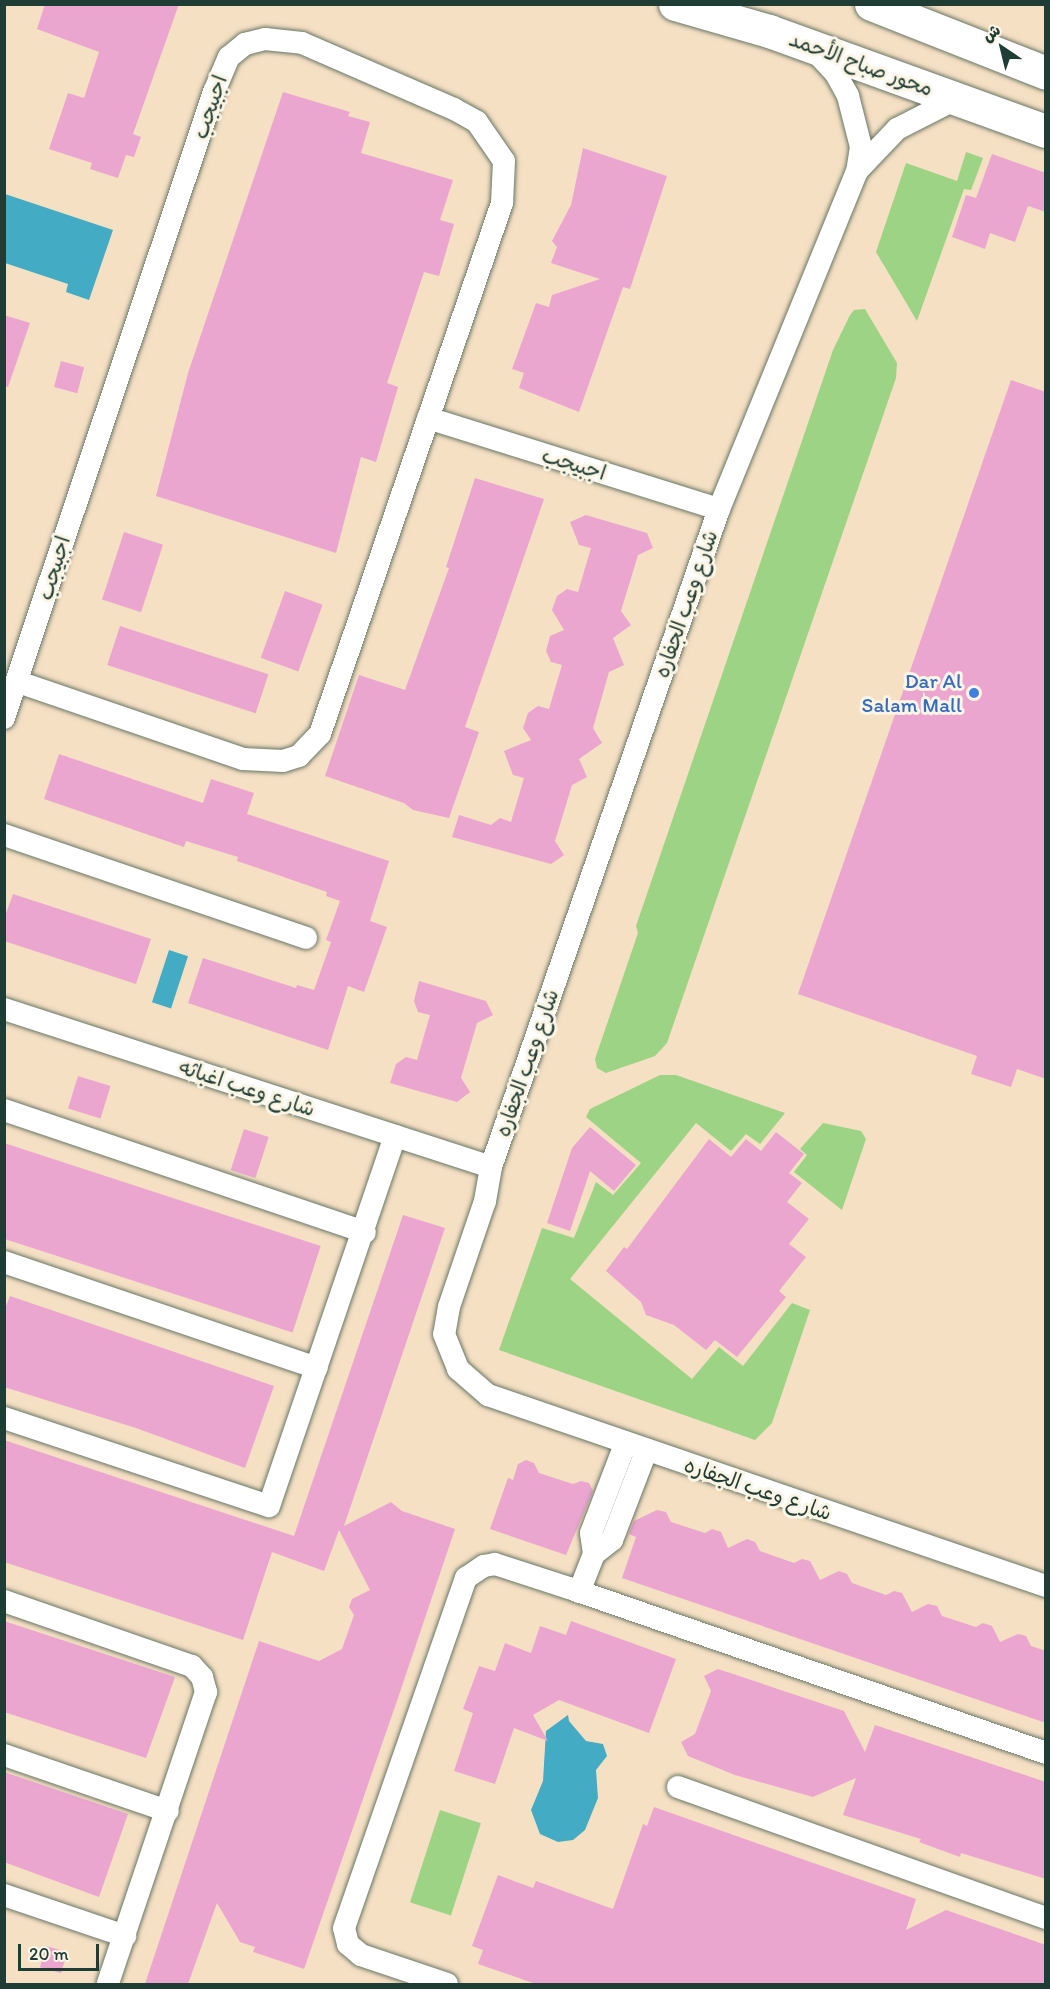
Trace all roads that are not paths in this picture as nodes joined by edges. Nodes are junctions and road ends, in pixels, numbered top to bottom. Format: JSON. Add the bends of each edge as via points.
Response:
{"nodes":[{"id":1,"x":675,"y":4,"type":"edge"},
{"id":2,"x":871,"y":4,"type":"edge"},
{"id":3,"x":808,"y":45,"type":"junction"},
{"id":4,"x":1046,"y":73,"type":"edge"},
{"id":5,"x":956,"y":99,"type":"junction"},
{"id":6,"x":1046,"y":131,"type":"edge"},
{"id":7,"x":857,"y":171,"type":"junction"},
{"id":8,"x":428,"y":418,"type":"junction"},
{"id":9,"x":719,"y":509,"type":"junction"},
{"id":10,"x":18,"y":682,"type":"junction"},
{"id":11,"x":4,"y":718,"type":"edge"},
{"id":12,"x":4,"y":835,"type":"edge"},
{"id":13,"x":306,"y":938,"type":"dead end"},
{"id":14,"x":4,"y":1009,"type":"edge"},
{"id":15,"x":4,"y":1110,"type":"edge"},
{"id":16,"x":395,"y":1136,"type":"junction"},
{"id":17,"x":490,"y":1167,"type":"junction"},
{"id":18,"x":365,"y":1232,"type":"junction"},
{"id":19,"x":4,"y":1262,"type":"edge"},
{"id":20,"x":317,"y":1368,"type":"junction"},
{"id":21,"x":4,"y":1418,"type":"edge"},
{"id":22,"x":636,"y":1445,"type":"junction"},
{"id":23,"x":1046,"y":1586,"type":"edge"},
{"id":24,"x":579,"y":1592,"type":"junction"},
{"id":25,"x":4,"y":1601,"type":"edge"},
{"id":26,"x":1046,"y":1753,"type":"edge"},
{"id":27,"x":4,"y":1755,"type":"edge"},
{"id":28,"x":678,"y":1787,"type":"dead end"},
{"id":29,"x":168,"y":1811,"type":"junction"},
{"id":30,"x":4,"y":1895,"type":"edge"},
{"id":31,"x":1046,"y":1918,"type":"edge"},
{"id":32,"x":125,"y":1935,"type":"junction"},
{"id":33,"x":108,"y":1984,"type":"edge"},
{"id":34,"x":447,"y":1984,"type":"edge"}],
"edges":[{"from":1,"to":3,"type":"main road","name":"محور صباح الأحمد"},
{"from":2,"to":4,"type":"main road"},
{"from":3,"to":5,"type":"main road","name":"محور صباح الأحمد"},
{"from":3,"to":7,"type":"street","name":"شارع وعب الجفاره","via":[[836,74],[848,96],[861,147]]},
{"from":5,"to":6,"type":"main road","name":"محور صباح الأحمد"},
{"from":5,"to":7,"type":"street","name":"شارع وعب الجفاره","via":[[897,129]]},
{"from":7,"to":9,"type":"street","name":"شارع وعب الجفاره"},
{"from":8,"to":9,"type":"street","name":"اجبيجب"},
{"from":8,"to":10,"type":"street","name":"اجبيجب","via":[[329,715],[320,734],[299,756],[267,762],[243,759]]},
{"from":8,"to":10,"type":"street","name":"اجبيجب","via":[[502,203],[504,162],[499,150],[477,123],[454,109],[302,44],[281,39],[245,44],[229,57],[213,92]]},
{"from":9,"to":17,"type":"street","name":"شارع وعب الجفاره"},
{"from":10,"to":11,"type":"street","name":"اجبيجب"},
{"from":12,"to":13,"type":"street"},
{"from":14,"to":16,"type":"street","name":"شارع وعب اغباثه"},
{"from":15,"to":18,"type":"street"},
{"from":16,"to":17,"type":"street","name":"شارع وعب اغباثه"},
{"from":16,"to":18,"type":"street"},
{"from":17,"to":22,"type":"street","name":"شارع وعب الجفاره","via":[[479,1222],[449,1307],[444,1334],[449,1353],[472,1386],[488,1395]]},
{"from":18,"to":20,"type":"street"},
{"from":19,"to":20,"type":"street"},
{"from":20,"to":21,"type":"street","via":[[271,1502],[265,1507]]},
{"from":22,"to":23,"type":"street","name":"شارع وعب الجفاره"},
{"from":22,"to":24,"type":"street","via":[[591,1533],[594,1554]]},
{"from":24,"to":26,"type":"street"},
{"from":24,"to":34,"type":"street","via":[[495,1564],[475,1570],[466,1578],[344,1928],[348,1944],[360,1955]]},
{"from":25,"to":29,"type":"street","via":[[178,1660],[192,1666],[202,1677],[204,1707]]},
{"from":27,"to":29,"type":"street"},
{"from":28,"to":31,"type":"street"},
{"from":29,"to":32,"type":"street"},
{"from":30,"to":32,"type":"street"},
{"from":32,"to":33,"type":"street"}]}
